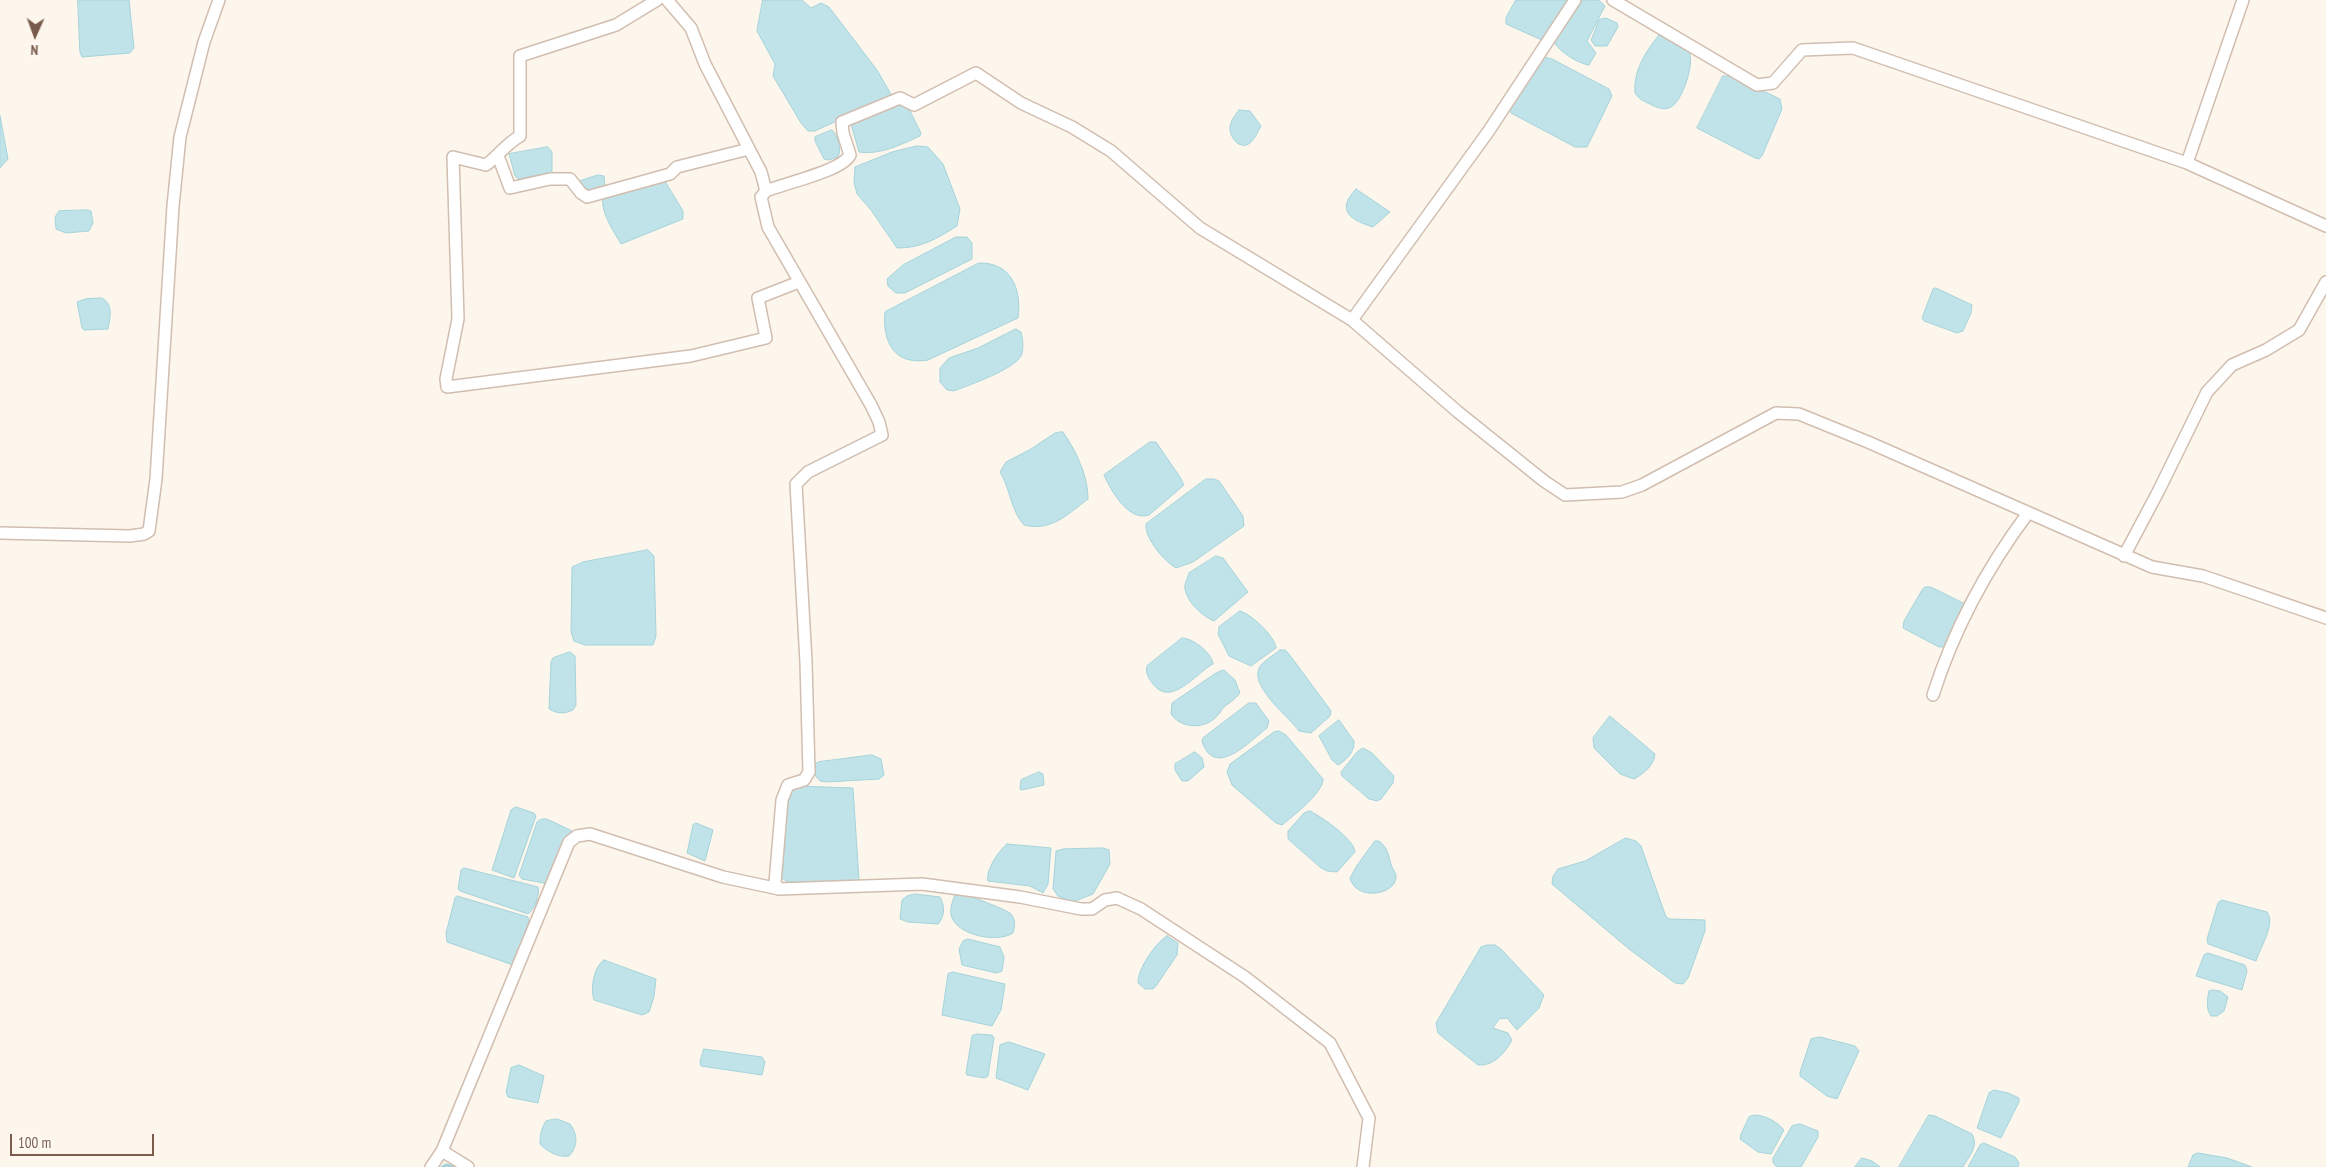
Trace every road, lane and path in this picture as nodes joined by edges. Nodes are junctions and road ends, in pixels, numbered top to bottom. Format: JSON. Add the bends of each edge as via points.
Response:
{"nodes":[{"id":1,"x":219,"y":0,"type":"edge"},
{"id":2,"x":657,"y":0,"type":"edge"},
{"id":3,"x":667,"y":0,"type":"edge"},
{"id":4,"x":1575,"y":0,"type":"edge"},
{"id":5,"x":1613,"y":0,"type":"edge"},
{"id":6,"x":2243,"y":0,"type":"edge"},
{"id":7,"x":749,"y":149,"type":"junction"},
{"id":8,"x":498,"y":156,"type":"junction"},
{"id":9,"x":2187,"y":163,"type":"junction"},
{"id":10,"x":766,"y":191,"type":"junction"},
{"id":11,"x":2326,"y":226,"type":"edge"},
{"id":12,"x":799,"y":282,"type":"junction"},
{"id":13,"x":2326,"y":282,"type":"edge"},
{"id":14,"x":1352,"y":320,"type":"junction"},
{"id":15,"x":2028,"y":513,"type":"junction"},
{"id":16,"x":0,"y":533,"type":"edge"},
{"id":17,"x":2124,"y":556,"type":"junction"},
{"id":18,"x":2326,"y":618,"type":"edge"},
{"id":19,"x":1933,"y":695,"type":"dead end"},
{"id":20,"x":779,"y":889,"type":"junction"},
{"id":21,"x":442,"y":1151,"type":"junction"},
{"id":22,"x":432,"y":1167,"type":"edge"},
{"id":23,"x":468,"y":1167,"type":"edge"},
{"id":24,"x":1363,"y":1167,"type":"edge"}],
"edges":[{"from":1,"to":16,"type":"street","via":[[204,42],[180,137],[156,479],[148,531],[130,536]]},
{"from":2,"to":8,"type":"street","via":[[616,25],[520,56],[520,136],[506,144]]},
{"from":3,"to":7,"type":"street","via":[[691,28],[705,64]]},
{"from":4,"to":14,"type":"street","via":[[1488,132]]},
{"from":5,"to":9,"type":"street","via":[[1756,85],[1773,83],[1802,50],[1852,48]]},
{"from":6,"to":9,"type":"street"},
{"from":7,"to":8,"type":"street","via":[[677,167],[670,174],[587,197],[570,179],[550,179],[510,188]]},
{"from":7,"to":10,"type":"street"},
{"from":8,"to":12,"type":"street","via":[[486,165],[453,157],[458,320],[447,387],[691,356],[766,338],[758,298]]},
{"from":9,"to":11,"type":"street"},
{"from":10,"to":12,"type":"street","via":[[761,197],[768,227]]},
{"from":10,"to":14,"type":"street","via":[[847,162],[850,156],[842,122],[900,98],[914,105],[976,73],[1021,102],[1111,151],[1200,228]]},
{"from":12,"to":20,"type":"street","via":[[871,405],[882,435],[808,472],[796,484],[809,772],[804,780],[788,785],[782,800],[774,878]]},
{"from":13,"to":17,"type":"street","via":[[2298,330],[2266,350],[2232,365],[2207,392]]},
{"from":14,"to":15,"type":"street","via":[[1458,412],[1565,495],[1622,492],[1642,485],[1776,413],[1799,414]]},
{"from":15,"to":17,"type":"street"},
{"from":15,"to":19,"type":"street","via":[[1975,593],[1944,660]]},
{"from":17,"to":18,"type":"street","via":[[2152,567],[2204,576]]},
{"from":20,"to":21,"type":"street","via":[[723,877],[590,834],[577,836],[569,842]]},
{"from":20,"to":24,"type":"street","via":[[922,884],[1081,909],[1092,909],[1105,900],[1117,898],[1141,908],[1245,977],[1330,1043],[1369,1118]]},
{"from":21,"to":22,"type":"street"},
{"from":21,"to":23,"type":"street"}]}
